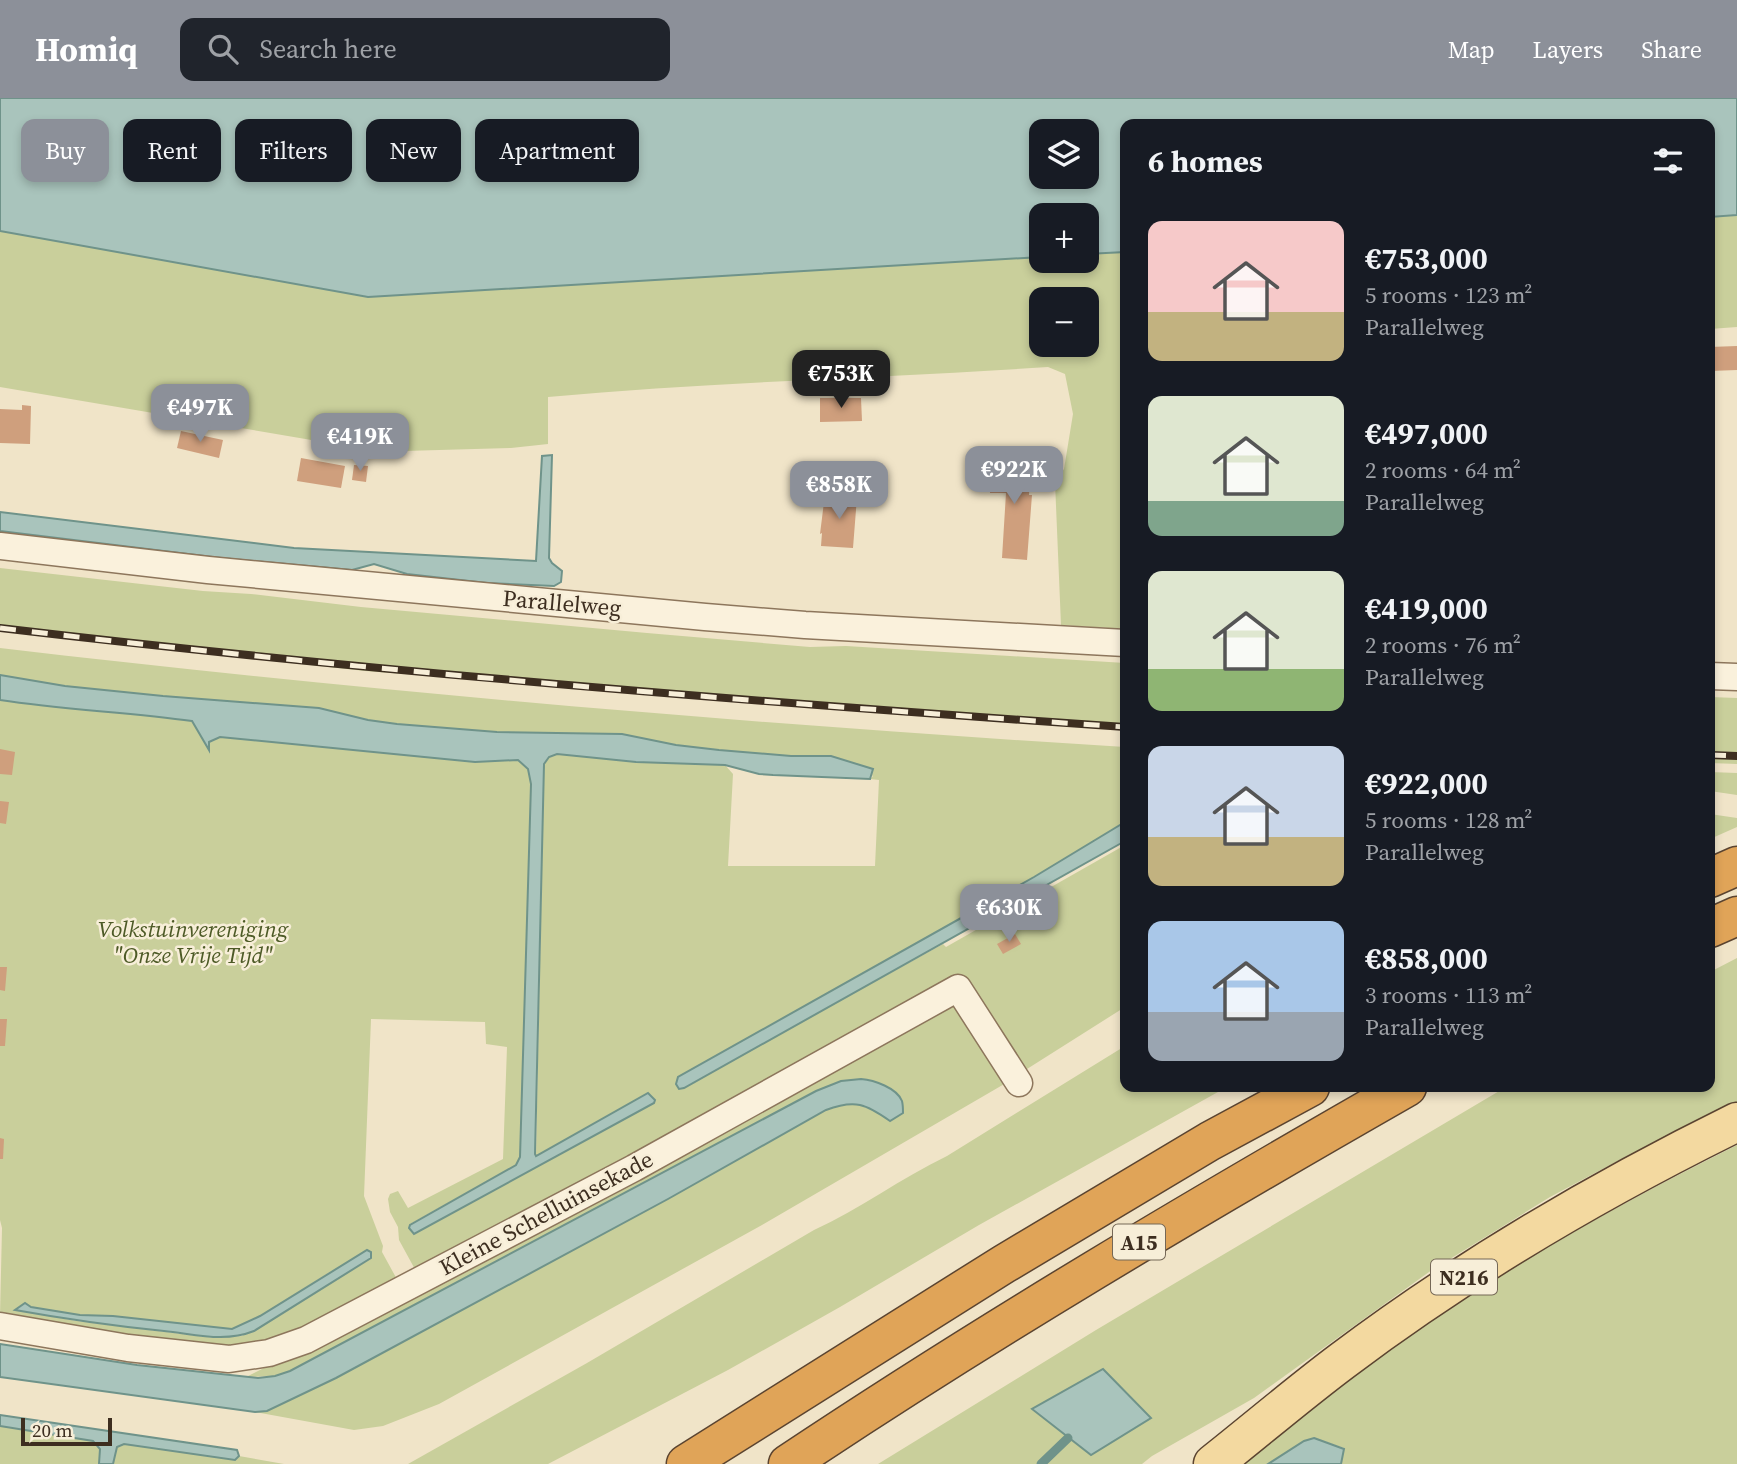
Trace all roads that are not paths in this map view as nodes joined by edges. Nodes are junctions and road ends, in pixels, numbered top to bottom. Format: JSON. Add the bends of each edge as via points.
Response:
{"nodes":[{"id":1,"x":0,"y":545,"type":"edge"},
{"id":2,"x":1120,"y":643,"type":"edge"},
{"id":3,"x":1715,"y":676,"type":"edge"},
{"id":4,"x":1737,"y":677,"type":"edge"},
{"id":5,"x":1019,"y":1083,"type":"dead end"},
{"id":6,"x":1301,"y":1092,"type":"edge"},
{"id":7,"x":1398,"y":1092,"type":"edge"},
{"id":8,"x":1737,"y":1122,"type":"edge"},
{"id":9,"x":0,"y":1326,"type":"edge"},
{"id":10,"x":877,"y":1407,"type":"junction"},
{"id":11,"x":725,"y":1438,"type":"junction"},
{"id":12,"x":659,"y":1464,"type":"edge"},
{"id":13,"x":686,"y":1464,"type":"edge"},
{"id":14,"x":788,"y":1464,"type":"edge"},
{"id":15,"x":836,"y":1464,"type":"edge"},
{"id":16,"x":1213,"y":1464,"type":"edge"}],
"edges":[{"from":1,"to":2,"type":"street","name":"Parallelweg","via":[[222,572],[755,621]]},
{"from":3,"to":4,"type":"street"},
{"from":5,"to":9,"type":"street","name":"Kleine Schelluinsekade","via":[[958,988],[634,1168],[306,1340],[269,1353],[229,1359],[128,1348]]},
{"from":6,"to":11,"type":"highway","number":"A15","via":[[1004,1264]]},
{"from":7,"to":10,"type":"highway","number":"A15","via":[[1170,1223]]},
{"from":8,"to":16,"type":"main road","number":"N216","via":[[1591,1199],[1421,1305]]},
{"from":10,"to":14,"type":"highway","number":"A15"},
{"from":10,"to":15,"type":"highway","number":"A15"},
{"from":11,"to":12,"type":"highway","number":"A15"},
{"from":11,"to":13,"type":"highway","number":"A15"}]}
